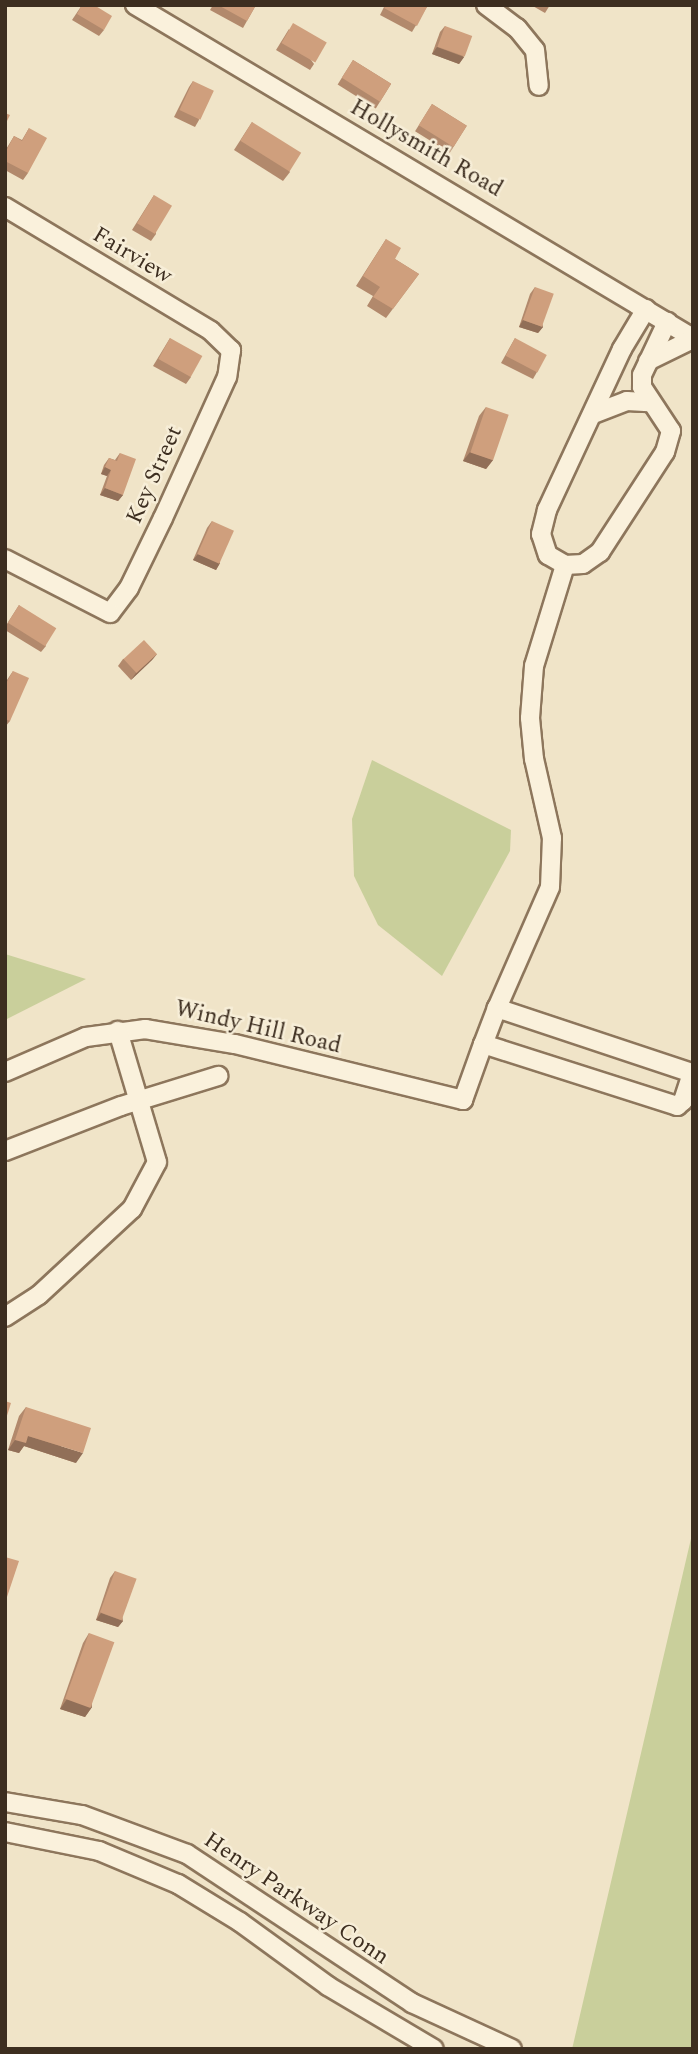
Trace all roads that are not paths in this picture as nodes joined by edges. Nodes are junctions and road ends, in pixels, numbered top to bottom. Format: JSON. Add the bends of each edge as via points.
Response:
{"nodes":[{"id":1,"x":135,"y":5,"type":"edge"},
{"id":2,"x":486,"y":5,"type":"edge"},
{"id":3,"x":539,"y":86,"type":"dead end"},
{"id":4,"x":5,"y":207,"type":"edge"},
{"id":5,"x":646,"y":309,"type":"junction"},
{"id":6,"x":667,"y":322,"type":"junction"},
{"id":7,"x":693,"y":338,"type":"edge"},
{"id":8,"x":231,"y":351,"type":"joint"},
{"id":9,"x":648,"y":361,"type":"junction"},
{"id":10,"x":649,"y":402,"type":"junction"},
{"id":11,"x":593,"y":414,"type":"junction"},
{"id":12,"x":565,"y":565,"type":"junction"},
{"id":13,"x":7,"y":566,"type":"edge"},
{"id":14,"x":497,"y":1008,"type":"junction"},
{"id":15,"x":118,"y":1031,"type":"junction"},
{"id":16,"x":483,"y":1044,"type":"junction"},
{"id":17,"x":5,"y":1072,"type":"edge"},
{"id":18,"x":218,"y":1076,"type":"dead end"},
{"id":19,"x":142,"y":1101,"type":"junction"},
{"id":20,"x":5,"y":1152,"type":"edge"},
{"id":21,"x":5,"y":1317,"type":"edge"},
{"id":22,"x":5,"y":1802,"type":"edge"},
{"id":23,"x":5,"y":1832,"type":"edge"},
{"id":24,"x":434,"y":2049,"type":"edge"},
{"id":25,"x":512,"y":2049,"type":"edge"}],
"edges":[{"from":1,"to":5,"type":"street","name":"Hollysmith Road"},
{"from":2,"to":3,"type":"street","via":[[517,28],[535,50]]},
{"from":4,"to":8,"type":"street","name":"Fairview","via":[[211,331]]},
{"from":5,"to":6,"type":"street","name":"Hollysmith Road"},
{"from":5,"to":11,"type":"street"},
{"from":6,"to":7,"type":"street","name":"Hollysmith Road"},
{"from":6,"to":9,"type":"street"},
{"from":7,"to":9,"type":"street"},
{"from":8,"to":13,"type":"street","name":"Key Street","via":[[227,377],[163,518],[129,588],[110,613]]},
{"from":9,"to":10,"type":"street","via":[[642,387]]},
{"from":10,"to":11,"type":"street","via":[[627,401]]},
{"from":10,"to":12,"type":"street","via":[[671,431],[665,452],[600,552],[583,564]]},
{"from":11,"to":12,"type":"street","via":[[547,510],[541,534],[548,555]]},
{"from":12,"to":14,"type":"street","via":[[534,666],[530,718],[552,838],[550,887]]},
{"from":14,"to":16,"type":"street"},
{"from":14,"to":16,"type":"street","via":[[686,1067],[692,1073],[683,1101],[677,1106]]},
{"from":15,"to":16,"type":"street","name":"Windy Hill Road","via":[[184,1033],[463,1100]]},
{"from":15,"to":17,"type":"street","name":"Windy Hill Road","via":[[86,1037]]},
{"from":15,"to":19,"type":"street"},
{"from":18,"to":19,"type":"street"},
{"from":19,"to":20,"type":"street"},
{"from":19,"to":21,"type":"street","via":[[157,1162],[132,1209],[39,1295]]},
{"from":22,"to":25,"type":"street","name":"Henry Parkway Conn","via":[[82,1815],[187,1854],[412,2003]]},
{"from":23,"to":24,"type":"street","via":[[99,1851],[178,1884],[328,1986]]}]}
